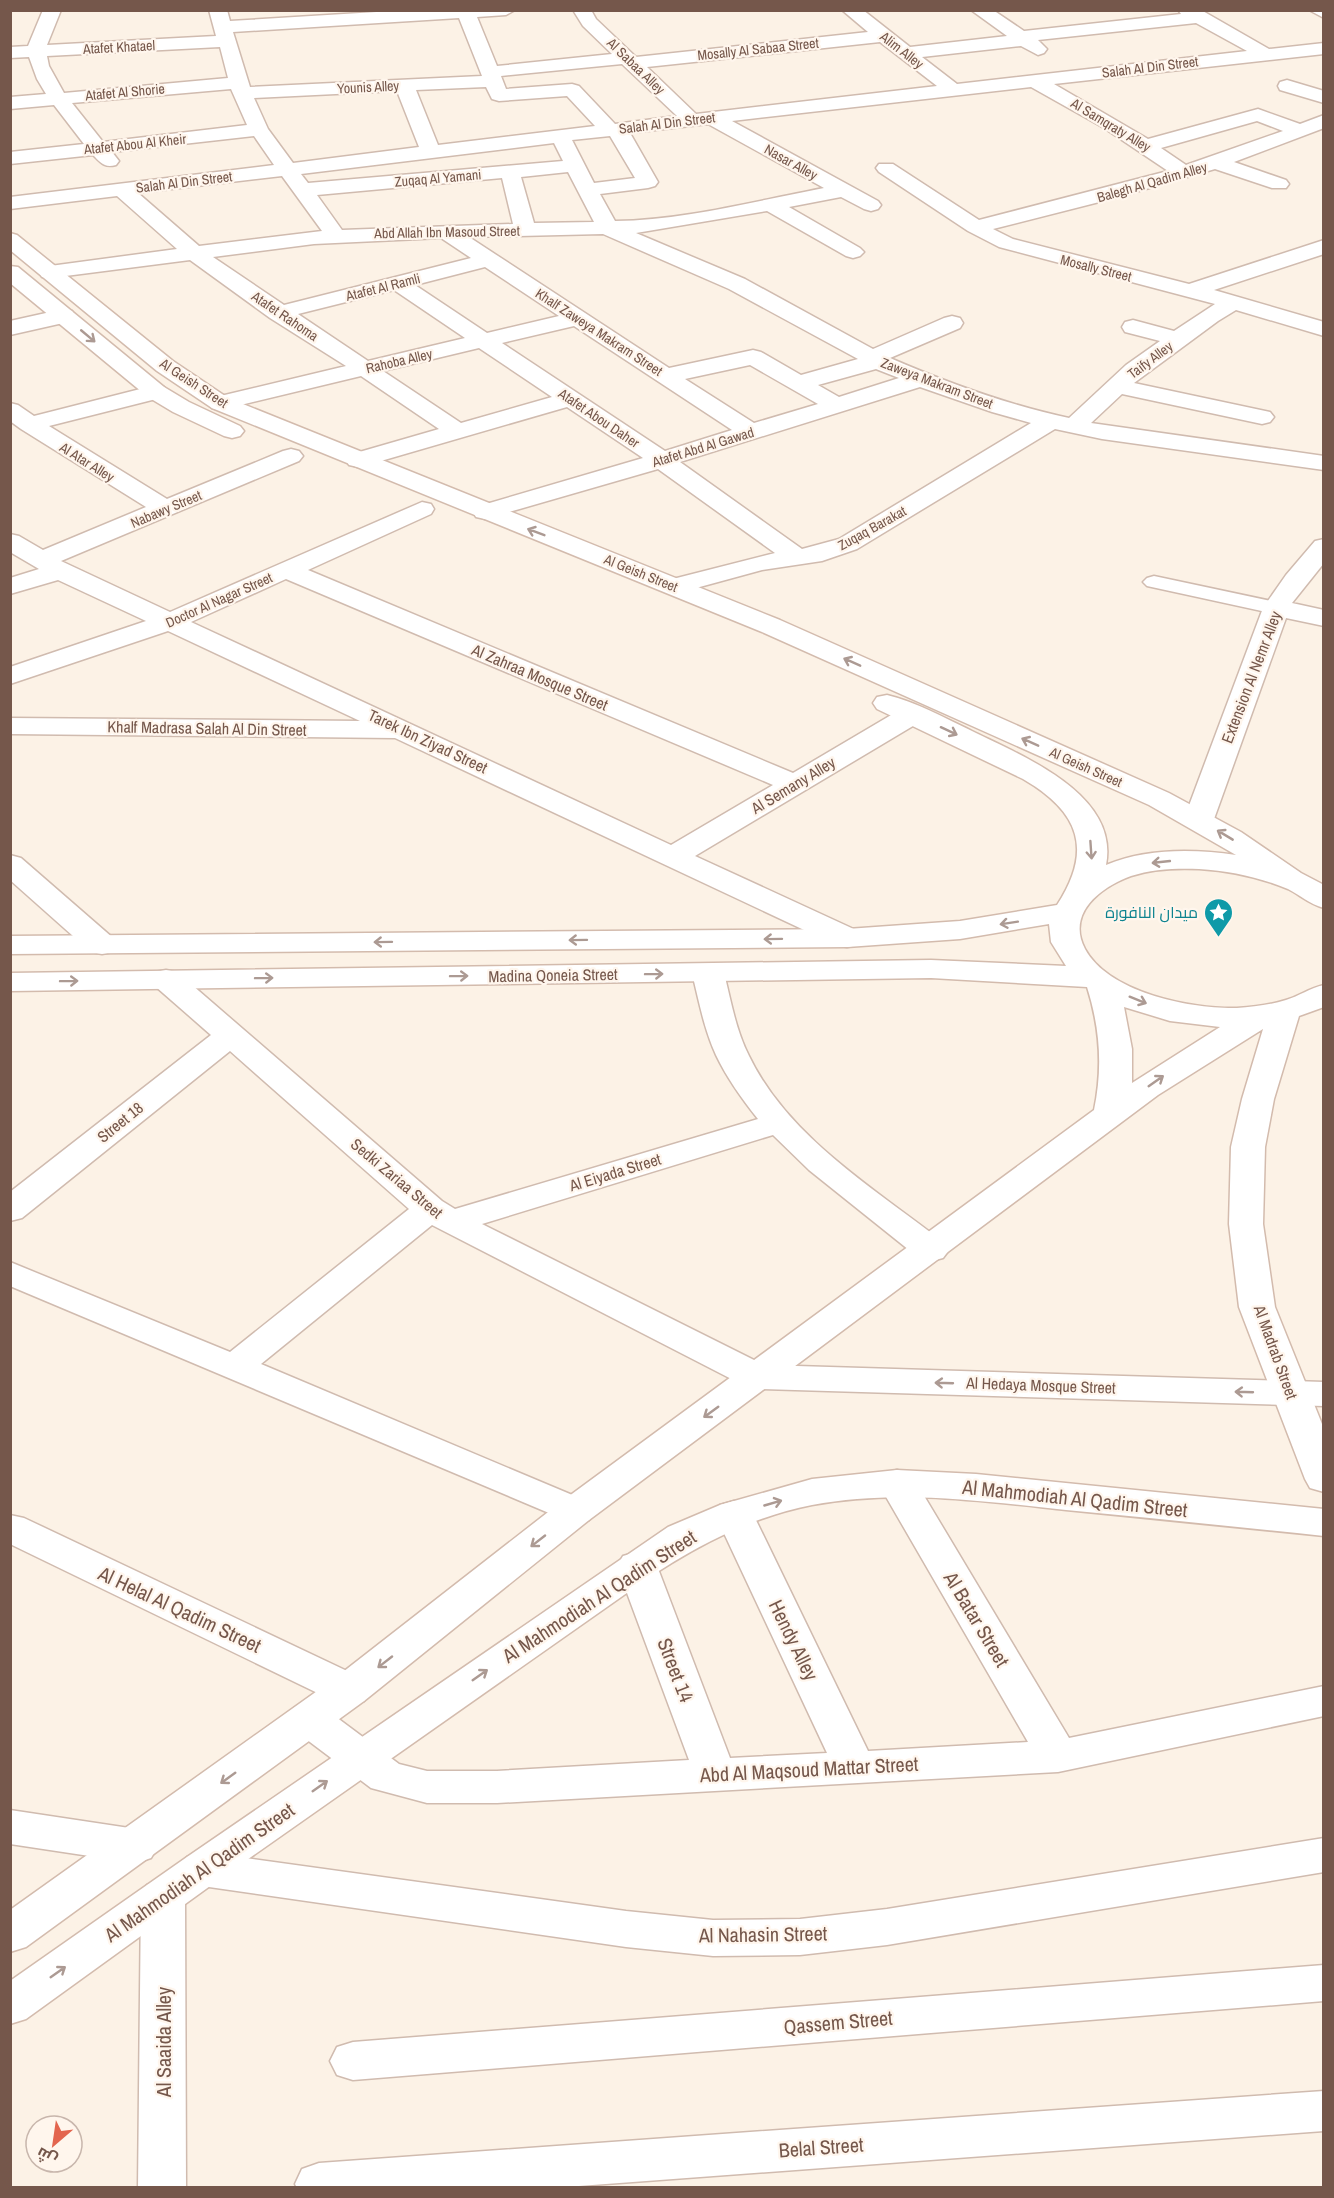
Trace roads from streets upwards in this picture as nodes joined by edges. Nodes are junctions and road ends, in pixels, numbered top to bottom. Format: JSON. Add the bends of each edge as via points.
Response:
{"nodes":[{"id":1,"x":52,"y":10,"type":"edge"},
{"id":2,"x":582,"y":10,"type":"edge"},
{"id":3,"x":850,"y":10,"type":"edge"},
{"id":4,"x":980,"y":10,"type":"edge"},
{"id":5,"x":1318,"y":10,"type":"edge"},
{"id":6,"x":496,"y":11,"type":"edge"},
{"id":7,"x":466,"y":13,"type":"junction"},
{"id":8,"x":1323,"y":13,"type":"edge"},
{"id":9,"x":1193,"y":14,"type":"edge"},
{"id":10,"x":305,"y":16,"type":"edge"},
{"id":11,"x":223,"y":26,"type":"edge"},
{"id":12,"x":885,"y":36,"type":"junction"},
{"id":13,"x":1022,"y":38,"type":"junction"},
{"id":14,"x":118,"y":47,"type":"junction"},
{"id":15,"x":1323,"y":48,"type":"edge"},
{"id":16,"x":37,"y":52,"type":"junction"},
{"id":17,"x":10,"y":53,"type":"edge"},
{"id":18,"x":907,"y":53,"type":"junction"},
{"id":19,"x":1264,"y":54,"type":"junction"},
{"id":20,"x":629,"y":60,"type":"junction"},
{"id":21,"x":1314,"y":67,"type":"dead end"},
{"id":22,"x":1080,"y":75,"type":"junction"},
{"id":23,"x":491,"y":76,"type":"junction"},
{"id":24,"x":1034,"y":81,"type":"junction"},
{"id":25,"x":404,"y":85,"type":"junction"},
{"id":26,"x":1287,"y":86,"type":"dead end"},
{"id":27,"x":241,"y":88,"type":"junction"},
{"id":28,"x":149,"y":90,"type":"junction"},
{"id":29,"x":953,"y":90,"type":"junction"},
{"id":30,"x":1323,"y":97,"type":"edge"},
{"id":31,"x":60,"y":98,"type":"junction"},
{"id":32,"x":10,"y":103,"type":"edge"},
{"id":33,"x":702,"y":119,"type":"junction"},
{"id":34,"x":1323,"y":121,"type":"edge"},
{"id":35,"x":259,"y":130,"type":"junction"},
{"id":36,"x":614,"y":130,"type":"junction"},
{"id":37,"x":1302,"y":131,"type":"junction"},
{"id":38,"x":560,"y":136,"type":"junction"},
{"id":39,"x":1146,"y":146,"type":"junction"},
{"id":40,"x":99,"y":148,"type":"junction"},
{"id":41,"x":430,"y":152,"type":"junction"},
{"id":42,"x":10,"y":158,"type":"edge"},
{"id":43,"x":1217,"y":163,"type":"junction"},
{"id":44,"x":574,"y":166,"type":"junction"},
{"id":45,"x":886,"y":168,"type":"dead end"},
{"id":46,"x":286,"y":170,"type":"junction"},
{"id":47,"x":510,"y":171,"type":"junction"},
{"id":48,"x":1185,"y":173,"type":"junction"},
{"id":49,"x":1279,"y":184,"type":"dead end"},
{"id":50,"x":126,"y":189,"type":"junction"},
{"id":51,"x":303,"y":190,"type":"junction"},
{"id":52,"x":586,"y":190,"type":"junction"},
{"id":53,"x":843,"y":190,"type":"junction"},
{"id":54,"x":10,"y":204,"type":"edge"},
{"id":55,"x":771,"y":205,"type":"junction"},
{"id":56,"x":871,"y":205,"type":"dead end"},
{"id":57,"x":975,"y":227,"type":"junction"},
{"id":58,"x":525,"y":230,"type":"junction"},
{"id":59,"x":611,"y":230,"type":"junction"},
{"id":60,"x":446,"y":232,"type":"junction"},
{"id":61,"x":336,"y":236,"type":"junction"},
{"id":62,"x":10,"y":239,"type":"edge"},
{"id":63,"x":1323,"y":246,"type":"edge"},
{"id":64,"x":192,"y":252,"type":"junction"},
{"id":65,"x":853,"y":252,"type":"dead end"},
{"id":66,"x":1301,"y":256,"type":"junction"},
{"id":67,"x":489,"y":260,"type":"junction"},
{"id":68,"x":1323,"y":265,"type":"edge"},
{"id":69,"x":10,"y":272,"type":"edge"},
{"id":70,"x":50,"y":272,"type":"junction"},
{"id":71,"x":397,"y":284,"type":"junction"},
{"id":72,"x":1190,"y":291,"type":"junction"},
{"id":73,"x":1233,"y":302,"type":"junction"},
{"id":74,"x":278,"y":313,"type":"junction"},
{"id":75,"x":64,"y":316,"type":"junction"},
{"id":76,"x":578,"y":318,"type":"junction"},
{"id":77,"x":952,"y":323,"type":"dead end"},
{"id":78,"x":1133,"y":327,"type":"dead end"},
{"id":79,"x":10,"y":328,"type":"edge"},
{"id":80,"x":1323,"y":329,"type":"edge"},
{"id":81,"x":1178,"y":339,"type":"junction"},
{"id":82,"x":483,"y":341,"type":"junction"},
{"id":83,"x":874,"y":360,"type":"junction"},
{"id":84,"x":365,"y":369,"type":"junction"},
{"id":85,"x":666,"y":376,"type":"junction"},
{"id":86,"x":920,"y":379,"type":"junction"},
{"id":87,"x":798,"y":383,"type":"junction"},
{"id":88,"x":1117,"y":386,"type":"junction"},
{"id":89,"x":156,"y":392,"type":"junction"},
{"id":90,"x":571,"y":399,"type":"junction"},
{"id":91,"x":220,"y":403,"type":"junction"},
{"id":92,"x":837,"y":405,"type":"junction"},
{"id":93,"x":20,"y":417,"type":"edge"},
{"id":94,"x":1262,"y":417,"type":"dead end"},
{"id":95,"x":1062,"y":424,"type":"junction"},
{"id":96,"x":457,"y":431,"type":"junction"},
{"id":97,"x":751,"y":432,"type":"junction"},
{"id":98,"x":291,"y":456,"type":"junction"},
{"id":99,"x":358,"y":460,"type":"junction"},
{"id":100,"x":662,"y":460,"type":"junction"},
{"id":101,"x":1323,"y":463,"type":"edge"},
{"id":102,"x":166,"y":509,"type":"junction"},
{"id":103,"x":422,"y":509,"type":"junction"},
{"id":104,"x":485,"y":512,"type":"junction"},
{"id":105,"x":10,"y":541,"type":"edge"},
{"id":106,"x":570,"y":545,"type":"junction"},
{"id":107,"x":1323,"y":546,"type":"edge"},
{"id":108,"x":541,"y":557,"type":"junction"},
{"id":109,"x":797,"y":557,"type":"junction"},
{"id":110,"x":50,"y":566,"type":"junction"},
{"id":111,"x":286,"y":570,"type":"junction"},
{"id":112,"x":10,"y":586,"type":"edge"},
{"id":113,"x":674,"y":586,"type":"junction"},
{"id":114,"x":1276,"y":608,"type":"junction"},
{"id":115,"x":1323,"y":618,"type":"edge"},
{"id":116,"x":170,"y":622,"type":"junction"},
{"id":117,"x":10,"y":676,"type":"edge"},
{"id":118,"x":913,"y":714,"type":"junction"},
{"id":119,"x":17,"y":720,"type":"edge"},
{"id":120,"x":404,"y":730,"type":"junction"},
{"id":121,"x":795,"y":784,"type":"junction"},
{"id":122,"x":1198,"y":819,"type":"junction"},
{"id":123,"x":674,"y":856,"type":"junction"},
{"id":124,"x":10,"y":864,"type":"edge"},
{"id":125,"x":1291,"y":880,"type":"junction"},
{"id":126,"x":1322,"y":896,"type":"edge"},
{"id":127,"x":1074,"y":902,"type":"junction"},
{"id":128,"x":847,"y":938,"type":"junction"},
{"id":129,"x":10,"y":945,"type":"edge"},
{"id":130,"x":102,"y":945,"type":"junction"},
{"id":131,"x":708,"y":974,"type":"junction"},
{"id":132,"x":166,"y":979,"type":"junction"},
{"id":133,"x":1098,"y":980,"type":"junction"},
{"id":134,"x":10,"y":982,"type":"edge"},
{"id":135,"x":1302,"y":1004,"type":"edge"},
{"id":136,"x":230,"y":1035,"type":"junction"},
{"id":137,"x":1110,"y":1116,"type":"junction"},
{"id":138,"x":779,"y":1123,"type":"junction"},
{"id":139,"x":10,"y":1210,"type":"edge"},
{"id":140,"x":440,"y":1215,"type":"junction"},
{"id":141,"x":931,"y":1250,"type":"junction"},
{"id":142,"x":10,"y":1272,"type":"edge"},
{"id":143,"x":234,"y":1367,"type":"junction"},
{"id":144,"x":758,"y":1377,"type":"junction"},
{"id":145,"x":1307,"y":1393,"type":"edge"},
{"id":146,"x":1323,"y":1479,"type":"edge"},
{"id":147,"x":897,"y":1483,"type":"junction"},
{"id":148,"x":575,"y":1511,"type":"junction"},
{"id":149,"x":734,"y":1514,"type":"junction"},
{"id":150,"x":1323,"y":1523,"type":"edge"},
{"id":151,"x":10,"y":1528,"type":"edge"},
{"id":152,"x":637,"y":1566,"type":"junction"},
{"id":153,"x":349,"y":1690,"type":"junction"},
{"id":154,"x":1323,"y":1701,"type":"edge"},
{"id":155,"x":309,"y":1719,"type":"junction"},
{"id":156,"x":1058,"y":1756,"type":"junction"},
{"id":157,"x":360,"y":1759,"type":"junction"},
{"id":158,"x":854,"y":1766,"type":"junction"},
{"id":159,"x":715,"y":1774,"type":"junction"},
{"id":160,"x":10,"y":1827,"type":"edge"},
{"id":161,"x":136,"y":1846,"type":"junction"},
{"id":162,"x":1323,"y":1855,"type":"edge"},
{"id":163,"x":201,"y":1869,"type":"junction"},
{"id":164,"x":163,"y":1897,"type":"junction"},
{"id":165,"x":10,"y":1934,"type":"edge"},
{"id":166,"x":1323,"y":1983,"type":"edge"},
{"id":167,"x":10,"y":2006,"type":"edge"},
{"id":168,"x":353,"y":2061,"type":"dead end"},
{"id":169,"x":1323,"y":2111,"type":"edge"},
{"id":170,"x":319,"y":2184,"type":"dead end"},
{"id":171,"x":162,"y":2187,"type":"edge"}],
"edges":[{"from":1,"to":16,"type":"street"},
{"from":2,"to":20,"type":"street","name":"Al Sabaa Alley","via":[[589,22]]},
{"from":3,"to":12,"type":"street","name":"Alim Alley"},
{"from":4,"to":13,"type":"street"},
{"from":5,"to":8,"type":"street"},
{"from":6,"to":7,"type":"street","name":"Atafet Khatael"},
{"from":7,"to":10,"type":"street","name":"Atafet Khatael"},
{"from":7,"to":23,"type":"street"},
{"from":9,"to":13,"type":"street"},
{"from":9,"to":19,"type":"street"},
{"from":10,"to":11,"type":"street","name":"Atafet Khatael"},
{"from":11,"to":14,"type":"street","name":"Atafet Khatael"},
{"from":11,"to":27,"type":"street"},
{"from":12,"to":18,"type":"street","name":"Alim Alley"},
{"from":12,"to":20,"type":"street","name":"Mosally Al Sabaa Street"},
{"from":13,"to":18,"type":"street"},
{"from":13,"to":22,"type":"street"},
{"from":14,"to":16,"type":"street","name":"Atafet Khatael"},
{"from":14,"to":28,"type":"street"},
{"from":15,"to":19,"type":"street","name":"Salah Al Din Street"},
{"from":16,"to":17,"type":"street","name":"Atafet Khatael"},
{"from":16,"to":31,"type":"street","name":"Atafet Rahoma","via":[[43,73]]},
{"from":18,"to":29,"type":"street","name":"Alim Alley"},
{"from":19,"to":21,"type":"street"},
{"from":19,"to":22,"type":"street","name":"Salah Al Din Street"},
{"from":20,"to":23,"type":"street","name":"Mosally Al Sabaa Street"},
{"from":20,"to":33,"type":"street","name":"Al Sabaa Alley"},
{"from":22,"to":24,"type":"street","name":"Salah Al Din Street"},
{"from":23,"to":25,"type":"street","name":"Younis Alley"},
{"from":23,"to":36,"type":"street","via":[[500,95],[572,90]]},
{"from":24,"to":29,"type":"street","name":"Salah Al Din Street"},
{"from":24,"to":39,"type":"street","name":"Al Samqraty Alley"},
{"from":25,"to":27,"type":"street","name":"Younis Alley"},
{"from":25,"to":41,"type":"street"},
{"from":26,"to":30,"type":"street"},
{"from":27,"to":28,"type":"street","name":"Atafet Al Shorie"},
{"from":27,"to":35,"type":"street"},
{"from":28,"to":31,"type":"street","name":"Atafet Al Shorie"},
{"from":29,"to":33,"type":"street","name":"Salah Al Din Street"},
{"from":31,"to":32,"type":"street","name":"Atafet Al Shorie"},
{"from":31,"to":40,"type":"street","name":"Atafet Rahoma"},
{"from":33,"to":36,"type":"street","name":"Salah Al Din Street"},
{"from":33,"to":53,"type":"street","name":"Nasar Alley"},
{"from":34,"to":37,"type":"street","name":"Balegh Al Qadim Alley"},
{"from":35,"to":40,"type":"street","name":"Atafet Abou Al Kheir"},
{"from":35,"to":46,"type":"street"},
{"from":36,"to":38,"type":"street","name":"Salah Al Din Street"},
{"from":36,"to":52,"type":"street","via":[[648,182]]},
{"from":37,"to":39,"type":"street","via":[[1258,115]]},
{"from":37,"to":43,"type":"street","name":"Balegh Al Qadim Alley"},
{"from":38,"to":41,"type":"street","name":"Salah Al Din Street"},
{"from":38,"to":44,"type":"street"},
{"from":39,"to":48,"type":"street","name":"Al Samqraty Alley"},
{"from":40,"to":42,"type":"street","name":"Atafet Abou Al Kheir"},
{"from":40,"to":50,"type":"street","name":"Atafet Rahoma"},
{"from":41,"to":46,"type":"street","name":"Salah Al Din Street"},
{"from":43,"to":48,"type":"street","name":"Balegh Al Qadim Alley"},
{"from":43,"to":49,"type":"street"},
{"from":44,"to":47,"type":"street","name":"Zuqaq Al Yamani"},
{"from":44,"to":52,"type":"street"},
{"from":45,"to":57,"type":"street","name":"Mosally Street"},
{"from":46,"to":50,"type":"street","name":"Salah Al Din Street"},
{"from":46,"to":51,"type":"street"},
{"from":47,"to":51,"type":"street","name":"Zuqaq Al Yamani"},
{"from":47,"to":58,"type":"street"},
{"from":48,"to":57,"type":"street","name":"Balegh Al Qadim Alley"},
{"from":50,"to":54,"type":"street","name":"Salah Al Din Street"},
{"from":50,"to":64,"type":"street","name":"Atafet Rahoma"},
{"from":51,"to":61,"type":"street"},
{"from":52,"to":59,"type":"street"},
{"from":53,"to":55,"type":"street","name":"Abd Allah Ibn Masoud Street"},
{"from":53,"to":56,"type":"street","name":"Nasar Alley"},
{"from":55,"to":59,"type":"street","name":"Abd Allah Ibn Masoud Street"},
{"from":55,"to":65,"type":"street"},
{"from":57,"to":72,"type":"street","name":"Mosally Street","via":[[1020,248]]},
{"from":58,"to":59,"type":"street","name":"Abd Allah Ibn Masoud Street"},
{"from":58,"to":60,"type":"street","name":"Abd Allah Ibn Masoud Street"},
{"from":59,"to":83,"type":"street","name":"Zaweya Makram Street","via":[[737,284]]},
{"from":60,"to":61,"type":"street","name":"Abd Allah Ibn Masoud Street"},
{"from":60,"to":67,"type":"street","name":"Khalf Zaweya Makram Street"},
{"from":61,"to":64,"type":"street","name":"Abd Allah Ibn Masoud Street"},
{"from":62,"to":70,"type":"street","name":"Al Geish Street"},
{"from":63,"to":66,"type":"street"},
{"from":64,"to":70,"type":"street","name":"Abd Allah Ibn Masoud Street"},
{"from":64,"to":74,"type":"street","name":"Atafet Rahoma"},
{"from":66,"to":68,"type":"street"},
{"from":66,"to":72,"type":"street"},
{"from":67,"to":71,"type":"street","name":"Atafet Al Ramli"},
{"from":67,"to":76,"type":"street","name":"Khalf Zaweya Makram Street"},
{"from":69,"to":75,"type":"street","name":"Al Geish Street"},
{"from":70,"to":91,"type":"street","name":"Al Geish Street","via":[[165,366]]},
{"from":71,"to":74,"type":"street","name":"Atafet Al Ramli"},
{"from":71,"to":82,"type":"street","name":"Atafet Abou Daher"},
{"from":72,"to":73,"type":"street","name":"Mosally Street"},
{"from":73,"to":80,"type":"street","name":"Mosally Street"},
{"from":73,"to":81,"type":"street","name":"Taify Alley"},
{"from":74,"to":84,"type":"street","name":"Atafet Rahoma"},
{"from":75,"to":79,"type":"street"},
{"from":75,"to":89,"type":"street","name":"Al Geish Street","one_way":true},
{"from":76,"to":82,"type":"street","name":"Rahoba Alley"},
{"from":76,"to":85,"type":"street","name":"Khalf Zaweya Makram Street"},
{"from":77,"to":83,"type":"street"},
{"from":78,"to":81,"type":"street"},
{"from":81,"to":88,"type":"street","name":"Taify Alley"},
{"from":82,"to":84,"type":"street","name":"Rahoba Alley"},
{"from":82,"to":90,"type":"street","name":"Atafet Abou Daher"},
{"from":83,"to":86,"type":"street","name":"Zaweya Makram Street"},
{"from":83,"to":87,"type":"street"},
{"from":84,"to":91,"type":"street","name":"Rahoba Alley"},
{"from":84,"to":96,"type":"street","name":"Atafet Rahoma"},
{"from":85,"to":87,"type":"street","via":[[753,357]]},
{"from":85,"to":97,"type":"street","name":"Khalf Zaweya Makram Street"},
{"from":86,"to":92,"type":"street","name":"Atafet Abd Al Gawad"},
{"from":86,"to":95,"type":"street","name":"Zaweya Makram Street"},
{"from":87,"to":92,"type":"street"},
{"from":88,"to":94,"type":"street"},
{"from":88,"to":95,"type":"street","name":"Taify Alley"},
{"from":89,"to":93,"type":"street"},
{"from":89,"to":98,"type":"street","name":"Al Geish Street","via":[[200,417]]},
{"from":90,"to":96,"type":"street"},
{"from":90,"to":100,"type":"street","name":"Atafet Abou Daher"},
{"from":91,"to":99,"type":"street","name":"Al Geish Street"},
{"from":92,"to":97,"type":"street","name":"Atafet Abd Al Gawad"},
{"from":93,"to":102,"type":"street","name":"Al Atar Alley"},
{"from":95,"to":101,"type":"street","name":"Zaweya Makram Street"},
{"from":95,"to":109,"type":"street","name":"Zuqaq Barakat","via":[[858,539],[836,549]]},
{"from":96,"to":99,"type":"street"},
{"from":97,"to":100,"type":"street","name":"Atafet Abd Al Gawad"},
{"from":98,"to":102,"type":"street","name":"Nabawy Street"},
{"from":98,"to":103,"type":"street","name":"Al Geish Street"},
{"from":99,"to":104,"type":"street","name":"Al Geish Street"},
{"from":100,"to":104,"type":"street","name":"Atafet Abd Al Gawad"},
{"from":100,"to":109,"type":"street","name":"Atafet Abou Daher"},
{"from":102,"to":110,"type":"street","name":"Nabawy Street"},
{"from":103,"to":108,"type":"street","name":"Al Geish Street"},
{"from":103,"to":111,"type":"street","name":"Doctor Al Nagar Street"},
{"from":106,"to":104,"type":"street","name":"Al Geish Street","one_way":true},
{"from":105,"to":110,"type":"street","name":"Tarek Ibn Ziyad Street"},
{"from":106,"to":108,"type":"street"},
{"from":106,"to":113,"type":"street","name":"Al Geish Street"},
{"from":107,"to":114,"type":"street","name":"Extension Al Nemr Alley"},
{"from":108,"to":118,"type":"street","name":"Al Geish Street","via":[[717,627]]},
{"from":109,"to":113,"type":"street","name":"Zuqaq Barakat"},
{"from":110,"to":112,"type":"street","name":"Nabawy Street"},
{"from":110,"to":116,"type":"street","name":"Tarek Ibn Ziyad Street"},
{"from":111,"to":116,"type":"street","name":"Doctor Al Nagar Street"},
{"from":111,"to":121,"type":"street","name":"Al Zahraa Mosque Street"},
{"from":122,"to":113,"type":"street","name":"Al Geish Street","one_way":true},
{"from":114,"to":115,"type":"street"},
{"from":114,"to":122,"type":"street","name":"Extension Al Nemr Alley"},
{"from":116,"to":117,"type":"street","name":"Doctor Al Nagar Street"},
{"from":116,"to":120,"type":"street","name":"Tarek Ibn Ziyad Street"},
{"from":118,"to":121,"type":"street","name":"Al Semany Alley"},
{"from":118,"to":127,"type":"street","name":"Al Geish Street","one_way":true,"via":[[1039,776],[1061,792],[1089,830],[1093,851],[1091,871]]},
{"from":119,"to":120,"type":"street","name":"Khalf Madrasa Salah Al Din Street"},
{"from":120,"to":123,"type":"street","name":"Tarek Ibn Ziyad Street"},
{"from":121,"to":123,"type":"street","name":"Al Semany Alley"},
{"from":125,"to":122,"type":"street","name":"Al Geish Street","one_way":true},
{"from":123,"to":128,"type":"street","name":"Tarek Ibn Ziyad Street"},
{"from":124,"to":130,"type":"street"},
{"from":125,"to":126,"type":"street"},
{"from":125,"to":127,"type":"street","one_way":true,"via":[[1238,864],[1159,861],[1102,878]]},
{"from":127,"to":128,"type":"street","name":"Madina Qoneia Street","one_way":true,"via":[[960,930]]},
{"from":127,"to":133,"type":"street","via":[[1064,928],[1068,945],[1078,962]]},
{"from":128,"to":130,"type":"street","name":"Madina Qoneia Street","one_way":true},
{"from":129,"to":130,"type":"street","name":"Madina Qoneia Street"},
{"from":132,"to":131,"type":"street","name":"Madina Qoneia Street","one_way":true},
{"from":131,"to":133,"type":"street","name":"Madina Qoneia Street","via":[[931,969],[1008,971]]},
{"from":131,"to":138,"type":"street","via":[[733,1056],[752,1090]]},
{"from":134,"to":132,"type":"street","name":"Madina Qoneia Street","one_way":true},
{"from":132,"to":136,"type":"street","name":"Sedki Zariaa Street"},
{"from":133,"to":135,"type":"street","one_way":true,"via":[[1140,1001],[1177,1012],[1237,1017]]},
{"from":133,"to":137,"type":"street","via":[[1112,1014],[1118,1048]]},
{"from":137,"to":135,"type":"street","one_way":true,"via":[[1184,1062]]},
{"from":135,"to":145,"type":"street","name":"Al Madrab Street","via":[[1258,1099],[1248,1147],[1246,1224],[1257,1307]]},
{"from":136,"to":139,"type":"street","name":"Street 18"},
{"from":136,"to":140,"type":"street","name":"Sedki Zariaa Street"},
{"from":137,"to":141,"type":"street"},
{"from":138,"to":140,"type":"street","name":"Al Eiyada Street"},
{"from":138,"to":141,"type":"street","via":[[813,1156]]},
{"from":140,"to":143,"type":"street"},
{"from":140,"to":144,"type":"street","name":"Sedki Zariaa Street"},
{"from":141,"to":144,"type":"street"},
{"from":142,"to":143,"type":"street"},
{"from":143,"to":148,"type":"street"},
{"from":145,"to":144,"type":"street","name":"Al Hedaya Mosque Street","one_way":true},
{"from":144,"to":148,"type":"street","one_way":true},
{"from":145,"to":146,"type":"street","name":"Al Madrab Street"},
{"from":149,"to":147,"type":"street","name":"Al Mahmodiah Al Qadim Street","one_way":true,"via":[[812,1492]]},
{"from":147,"to":150,"type":"street","name":"Al Mahmodiah Al Qadim Street","via":[[976,1487]]},
{"from":147,"to":156,"type":"street","name":"Al Batar Street"},
{"from":148,"to":153,"type":"street","one_way":true},
{"from":149,"to":152,"type":"street","name":"Al Mahmodiah Al Qadim Street","via":[[682,1537]]},
{"from":149,"to":158,"type":"street","name":"Hendy Alley"},
{"from":151,"to":153,"type":"street","name":"Al Helal Al Qadim Street"},
{"from":157,"to":152,"type":"street","name":"Al Mahmodiah Al Qadim Street","one_way":true},
{"from":152,"to":159,"type":"street","name":"Street 14"},
{"from":153,"to":155,"type":"street"},
{"from":154,"to":156,"type":"street","name":"Abd Al Maqsoud Mattar Street"},
{"from":155,"to":157,"type":"street","name":"Abd Al Maqsoud Mattar Street"},
{"from":155,"to":161,"type":"street","one_way":true},
{"from":156,"to":158,"type":"street","name":"Abd Al Maqsoud Mattar Street"},
{"from":157,"to":159,"type":"street","name":"Abd Al Maqsoud Mattar Street","via":[[387,1777],[427,1787],[497,1787]]},
{"from":163,"to":157,"type":"street","name":"Al Mahmodiah Al Qadim Street","one_way":true},
{"from":158,"to":159,"type":"street","name":"Abd Al Maqsoud Mattar Street"},
{"from":160,"to":161,"type":"street"},
{"from":161,"to":165,"type":"street"},
{"from":162,"to":163,"type":"street","name":"Al Nahasin Street","via":[[886,1927],[800,1937],[713,1938],[626,1929]]},
{"from":163,"to":164,"type":"street","name":"Al Mahmodiah Al Qadim Street"},
{"from":167,"to":164,"type":"street","name":"Al Mahmodiah Al Qadim Street","one_way":true},
{"from":164,"to":171,"type":"street","name":"Al Saaida Alley"},
{"from":166,"to":168,"type":"street","name":"Qassem Street"},
{"from":169,"to":170,"type":"street","name":"Belal Street"}]}
